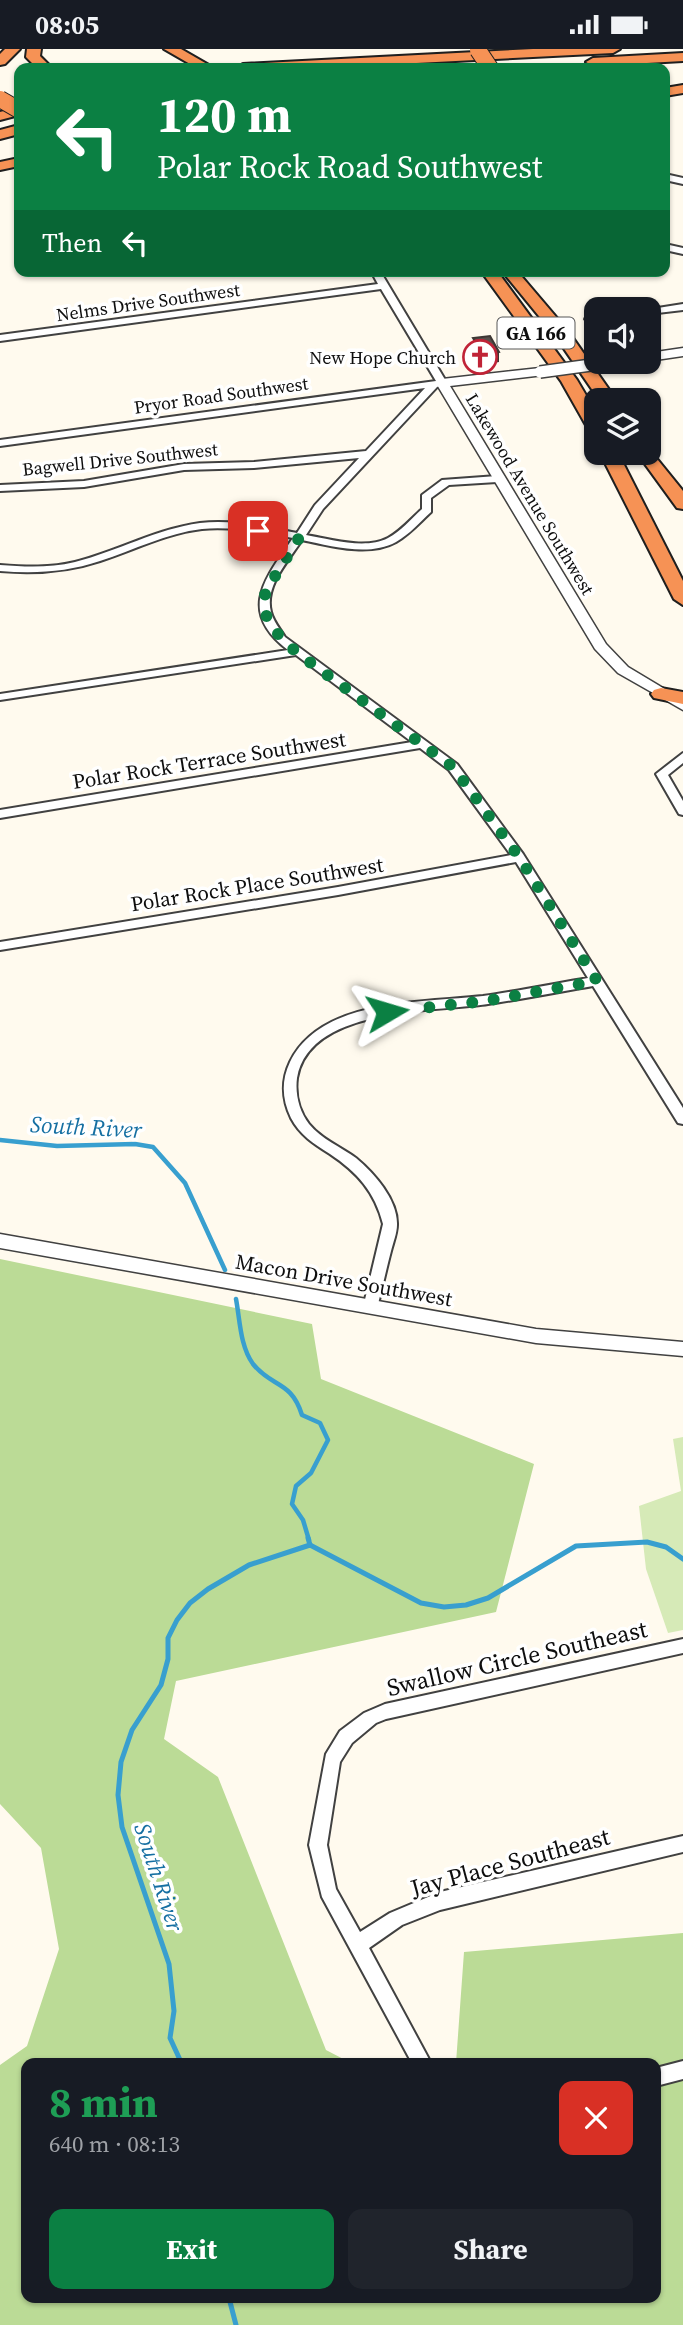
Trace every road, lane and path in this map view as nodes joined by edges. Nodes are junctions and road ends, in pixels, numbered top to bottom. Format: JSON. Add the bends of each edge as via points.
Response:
{"nodes":[{"id":1,"x":13,"y":49,"type":"edge"},
{"id":2,"x":171,"y":49,"type":"edge"},
{"id":3,"x":185,"y":49,"type":"edge"},
{"id":4,"x":335,"y":49,"type":"edge"},
{"id":5,"x":613,"y":49,"type":"edge"},
{"id":6,"x":683,"y":57,"type":"edge"},
{"id":7,"x":0,"y":61,"type":"edge"},
{"id":8,"x":208,"y":61,"type":"edge"},
{"id":9,"x":295,"y":63,"type":"edge"},
{"id":10,"x":343,"y":63,"type":"edge"},
{"id":11,"x":554,"y":63,"type":"edge"},
{"id":12,"x":379,"y":277,"type":"edge"},
{"id":13,"x":526,"y":277,"type":"edge"},
{"id":14,"x":505,"y":278,"type":"edge"},
{"id":15,"x":384,"y":286,"type":"junction"},
{"id":16,"x":683,"y":307,"type":"edge"},
{"id":17,"x":661,"y":310,"type":"edge"},
{"id":18,"x":562,"y":334,"type":"junction"},
{"id":19,"x":0,"y":338,"type":"edge"},
{"id":20,"x":683,"y":352,"type":"edge"},
{"id":21,"x":661,"y":355,"type":"edge"},
{"id":22,"x":584,"y":366,"type":"edge"},
{"id":23,"x":438,"y":384,"type":"junction"},
{"id":24,"x":600,"y":388,"type":"edge"},
{"id":25,"x":584,"y":407,"type":"edge"},
{"id":26,"x":0,"y":443,"type":"edge"},
{"id":27,"x":368,"y":454,"type":"junction"},
{"id":28,"x":615,"y":465,"type":"edge"},
{"id":29,"x":655,"y":465,"type":"edge"},
{"id":30,"x":497,"y":479,"type":"junction"},
{"id":31,"x":0,"y":488,"type":"edge"},
{"id":32,"x":683,"y":504,"type":"edge"},
{"id":33,"x":299,"y":538,"type":"junction"},
{"id":34,"x":0,"y":568,"type":"edge"},
{"id":35,"x":683,"y":599,"type":"edge"},
{"id":36,"x":296,"y":652,"type":"junction"},
{"id":37,"x":660,"y":694,"type":"junction"},
{"id":38,"x":0,"y":697,"type":"edge"},
{"id":39,"x":683,"y":698,"type":"edge"},
{"id":40,"x":683,"y":706,"type":"edge"},
{"id":41,"x":425,"y":744,"type":"junction"},
{"id":42,"x":683,"y":757,"type":"edge"},
{"id":43,"x":683,"y":811,"type":"edge"},
{"id":44,"x":0,"y":814,"type":"edge"},
{"id":45,"x":519,"y":857,"type":"junction"},
{"id":46,"x":0,"y":946,"type":"edge"},
{"id":47,"x":597,"y":981,"type":"junction"},
{"id":48,"x":683,"y":1119,"type":"edge"},
{"id":49,"x":0,"y":1241,"type":"edge"},
{"id":50,"x":370,"y":1308,"type":"junction"},
{"id":51,"x":683,"y":1349,"type":"edge"},
{"id":52,"x":683,"y":1646,"type":"edge"},
{"id":53,"x":683,"y":1844,"type":"edge"},
{"id":54,"x":357,"y":1945,"type":"junction"},
{"id":55,"x":419,"y":2058,"type":"edge"},
{"id":56,"x":683,"y":2070,"type":"edge"},
{"id":57,"x":661,"y":2076,"type":"edge"}],
"edges":[{"from":1,"to":7,"type":"highway"},
{"from":2,"to":8,"type":"highway"},
{"from":3,"to":8,"type":"highway"},
{"from":4,"to":9,"type":"highway","via":[[324,57]]},
{"from":5,"to":10,"type":"highway"},
{"from":6,"to":11,"type":"highway"},
{"from":12,"to":15,"type":"street","name":"Lakewood Avenue Southwest"},
{"from":13,"to":18,"type":"highway"},
{"from":14,"to":18,"type":"highway","number":"GA 166"},
{"from":14,"to":25,"type":"highway","number":"GA 166"},
{"from":15,"to":19,"type":"street","name":"Nelms Drive Southwest"},
{"from":15,"to":23,"type":"street","name":"Lakewood Avenue Southwest"},
{"from":16,"to":17,"type":"street"},
{"from":18,"to":24,"type":"highway","number":"GA 166"},
{"from":20,"to":21,"type":"street"},
{"from":22,"to":23,"type":"street","name":"Pryor Road Southwest","bridge":true},
{"from":23,"to":26,"type":"street","name":"Pryor Road Southwest"},
{"from":23,"to":27,"type":"street"},
{"from":23,"to":30,"type":"street","name":"Lakewood Avenue Southwest"},
{"from":27,"to":31,"type":"street","name":"Bagwell Drive Southwest","via":[[184,467],[84,484]]},
{"from":27,"to":33,"type":"street","via":[[318,507]]},
{"from":28,"to":35,"type":"highway"},
{"from":29,"to":32,"type":"highway"},
{"from":30,"to":33,"type":"street","via":[[446,482],[426,497],[427,510],[390,541],[372,545]]},
{"from":30,"to":37,"type":"street","name":"Lakewood Avenue Southwest","via":[[600,646],[623,670]]},
{"from":33,"to":34,"type":"street","via":[[238,527],[193,527],[83,565],[50,570]]},
{"from":33,"to":36,"type":"street","via":[[270,582],[264,602],[272,628]]},
{"from":36,"to":38,"type":"street"},
{"from":36,"to":41,"type":"street"},
{"from":37,"to":39,"type":"highway"},
{"from":37,"to":40,"type":"street","name":"Lakewood Avenue Southwest"},
{"from":41,"to":44,"type":"street","name":"Polar Rock Terrace Southwest"},
{"from":41,"to":45,"type":"street","via":[[453,767]]},
{"from":42,"to":43,"type":"street","via":[[662,774]]},
{"from":45,"to":46,"type":"street","name":"Polar Rock Place Southwest"},
{"from":45,"to":47,"type":"street"},
{"from":47,"to":48,"type":"street"},
{"from":47,"to":50,"type":"street","via":[[485,1001],[363,1015],[328,1029],[303,1049],[289,1082],[296,1114],[314,1137],[366,1174],[387,1209],[390,1224]]},
{"from":49,"to":50,"type":"street","name":"Macon Drive Southwest"},
{"from":50,"to":51,"type":"street","name":"Macon Drive Southwest","via":[[537,1336]]},
{"from":52,"to":54,"type":"street","name":"Swallow Circle Southeast","via":[[385,1712],[346,1737],[332,1760],[318,1845],[328,1891]]},
{"from":53,"to":54,"type":"street","name":"Jay Place Southeast","via":[[440,1901],[396,1919]]},
{"from":54,"to":55,"type":"street","name":"Swallow Circle Southeast"},
{"from":56,"to":57,"type":"street"}]}
